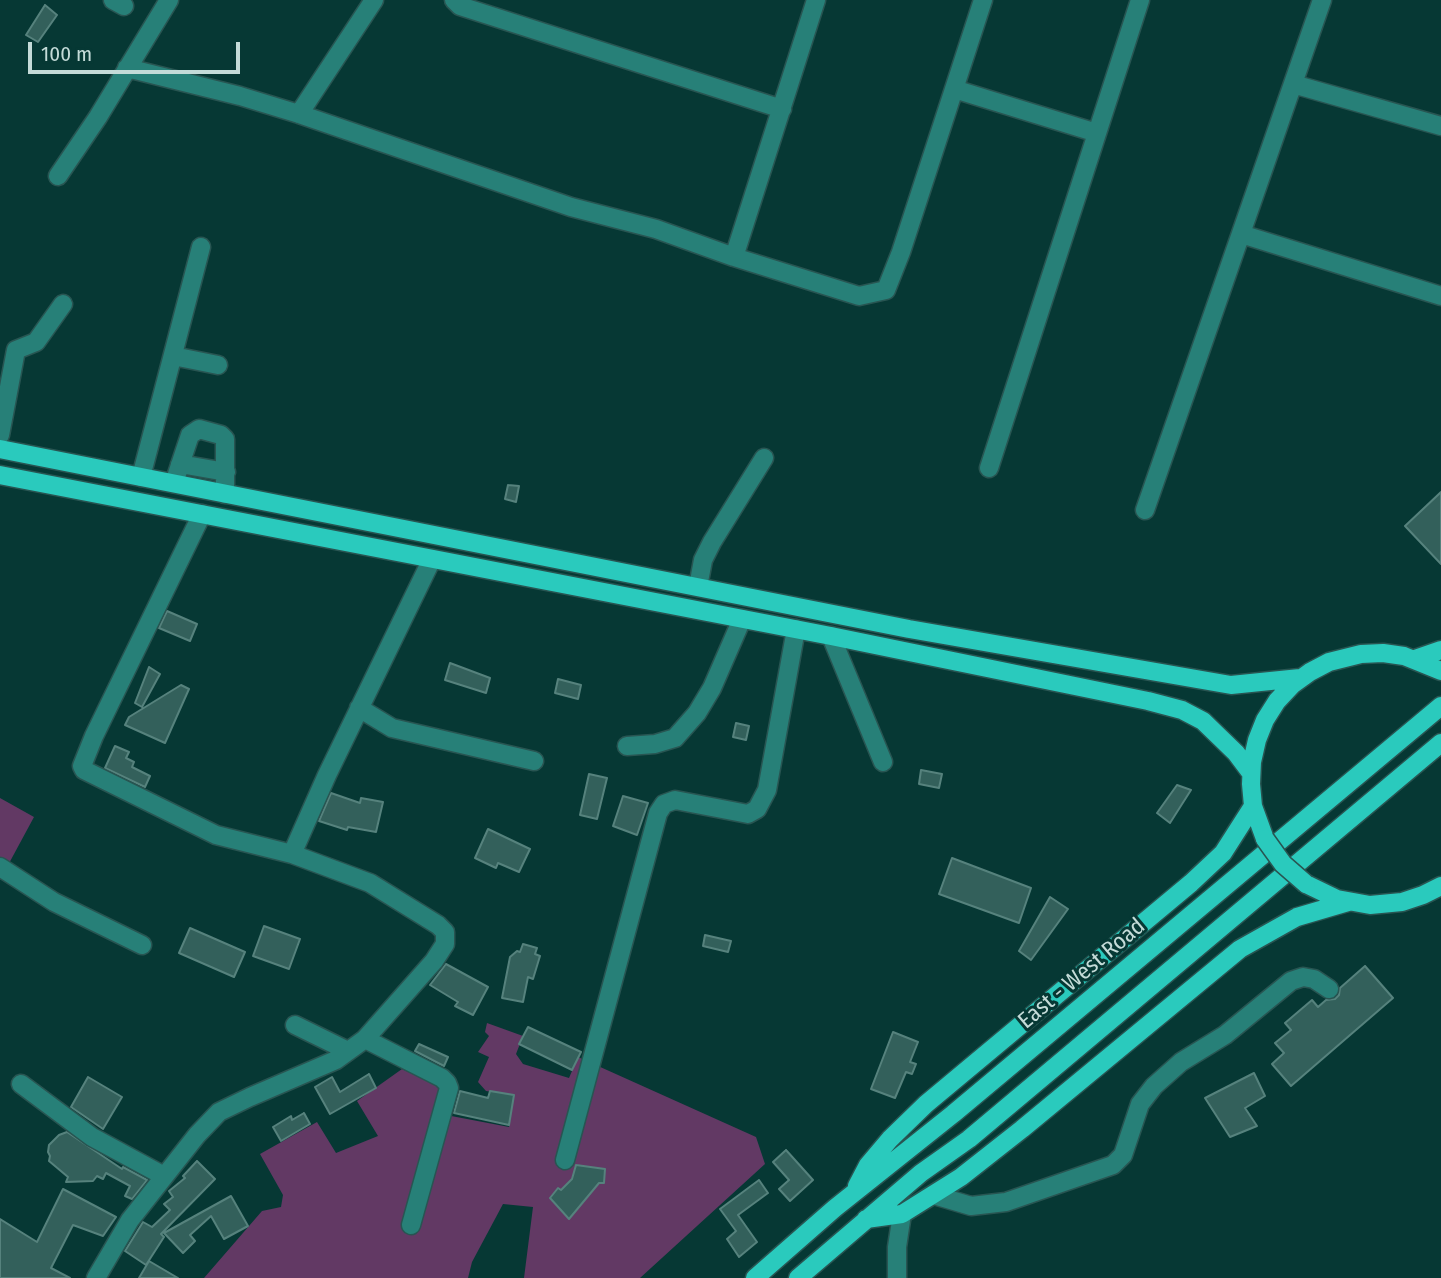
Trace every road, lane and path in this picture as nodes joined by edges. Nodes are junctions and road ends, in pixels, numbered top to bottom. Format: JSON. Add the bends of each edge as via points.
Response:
{"nodes":[{"id":1,"x":170,"y":0,"type":"edge"},
{"id":2,"x":374,"y":0,"type":"edge"},
{"id":3,"x":454,"y":0,"type":"edge"},
{"id":4,"x":816,"y":0,"type":"edge"},
{"id":5,"x":983,"y":0,"type":"edge"},
{"id":6,"x":1140,"y":0,"type":"edge"},
{"id":7,"x":1322,"y":0,"type":"edge"},
{"id":8,"x":127,"y":68,"type":"junction"},
{"id":9,"x":1293,"y":84,"type":"junction"},
{"id":10,"x":954,"y":89,"type":"junction"},
{"id":11,"x":782,"y":108,"type":"junction"},
{"id":12,"x":299,"y":114,"type":"junction"},
{"id":13,"x":1441,"y":126,"type":"edge"},
{"id":14,"x":1097,"y":133,"type":"junction"},
{"id":15,"x":58,"y":176,"type":"dead end"},
{"id":16,"x":1241,"y":234,"type":"junction"},
{"id":17,"x":201,"y":247,"type":"dead end"},
{"id":18,"x":734,"y":257,"type":"junction"},
{"id":19,"x":1441,"y":296,"type":"edge"},
{"id":20,"x":63,"y":304,"type":"dead end"},
{"id":21,"x":173,"y":356,"type":"junction"},
{"id":22,"x":218,"y":365,"type":"dead end"},
{"id":23,"x":0,"y":435,"type":"edge"},
{"id":24,"x":0,"y":449,"type":"edge"},
{"id":25,"x":764,"y":458,"type":"dead end"},
{"id":26,"x":180,"y":464,"type":"junction"},
{"id":27,"x":989,"y":468,"type":"dead end"},
{"id":28,"x":226,"y":472,"type":"junction"},
{"id":29,"x":0,"y":475,"type":"edge"},
{"id":30,"x":141,"y":477,"type":"junction"},
{"id":31,"x":174,"y":483,"type":"junction"},
{"id":32,"x":225,"y":494,"type":"junction"},
{"id":33,"x":1145,"y":510,"type":"dead end"},
{"id":34,"x":202,"y":514,"type":"junction"},
{"id":35,"x":432,"y":559,"type":"junction"},
{"id":36,"x":698,"y":587,"type":"junction"},
{"id":37,"x":742,"y":619,"type":"junction"},
{"id":38,"x":796,"y":629,"type":"junction"},
{"id":39,"x":831,"y":636,"type":"junction"},
{"id":40,"x":1441,"y":650,"type":"edge"},
{"id":41,"x":1415,"y":659,"type":"junction"},
{"id":42,"x":1441,"y":671,"type":"edge"},
{"id":43,"x":1300,"y":678,"type":"junction"},
{"id":44,"x":1441,"y":706,"type":"edge"},
{"id":45,"x":359,"y":708,"type":"junction"},
{"id":46,"x":1441,"y":743,"type":"edge"},
{"id":47,"x":626,"y":746,"type":"dead end"},
{"id":48,"x":534,"y":761,"type":"dead end"},
{"id":49,"x":883,"y":762,"type":"dead end"},
{"id":50,"x":1251,"y":773,"type":"junction"},
{"id":51,"x":1253,"y":806,"type":"junction"},
{"id":52,"x":292,"y":854,"type":"junction"},
{"id":53,"x":0,"y":867,"type":"edge"},
{"id":54,"x":1438,"y":889,"type":"edge"},
{"id":55,"x":1348,"y":902,"type":"junction"},
{"id":56,"x":142,"y":945,"type":"dead end"},
{"id":57,"x":1329,"y":989,"type":"dead end"},
{"id":58,"x":295,"y":1025,"type":"dead end"},
{"id":59,"x":365,"y":1039,"type":"junction"},
{"id":60,"x":348,"y":1051,"type":"junction"},
{"id":61,"x":21,"y":1084,"type":"dead end"},
{"id":62,"x":565,"y":1160,"type":"dead end"},
{"id":63,"x":164,"y":1177,"type":"junction"},
{"id":64,"x":851,"y":1195,"type":"junction"},
{"id":65,"x":934,"y":1195,"type":"junction"},
{"id":66,"x":902,"y":1214,"type":"junction"},
{"id":67,"x":866,"y":1219,"type":"junction"},
{"id":68,"x":411,"y":1225,"type":"dead end"},
{"id":69,"x":96,"y":1278,"type":"edge"},
{"id":70,"x":755,"y":1278,"type":"edge"},
{"id":71,"x":798,"y":1278,"type":"edge"},
{"id":72,"x":897,"y":1278,"type":"edge"}],
"edges":[{"from":1,"to":8,"type":"street"},
{"from":2,"to":12,"type":"street"},
{"from":3,"to":11,"type":"street","via":[[460,6]]},
{"from":4,"to":11,"type":"street"},
{"from":5,"to":10,"type":"street"},
{"from":6,"to":14,"type":"street"},
{"from":7,"to":9,"type":"street"},
{"from":8,"to":12,"type":"street"},
{"from":8,"to":15,"type":"street"},
{"from":9,"to":13,"type":"street"},
{"from":9,"to":16,"type":"street"},
{"from":10,"to":14,"type":"street"},
{"from":10,"to":18,"type":"street","via":[[886,290],[859,296]]},
{"from":11,"to":18,"type":"street"},
{"from":12,"to":18,"type":"street"},
{"from":14,"to":27,"type":"street"},
{"from":16,"to":19,"type":"street"},
{"from":16,"to":33,"type":"street"},
{"from":17,"to":21,"type":"street"},
{"from":20,"to":23,"type":"street","via":[[36,342],[16,350]]},
{"from":21,"to":22,"type":"street"},
{"from":21,"to":30,"type":"street"},
{"from":24,"to":30,"type":"main road"},
{"from":25,"to":36,"type":"street","via":[[712,542]]},
{"from":26,"to":28,"type":"street"},
{"from":26,"to":28,"type":"street","via":[[190,435],[199,429],[225,439]]},
{"from":26,"to":31,"type":"street"},
{"from":28,"to":32,"type":"street"},
{"from":29,"to":34,"type":"main road"},
{"from":30,"to":31,"type":"main road"},
{"from":31,"to":32,"type":"main road"},
{"from":32,"to":36,"type":"main road"},
{"from":34,"to":35,"type":"main road"},
{"from":34,"to":52,"type":"street","via":[[82,766],[216,835]]},
{"from":35,"to":37,"type":"main road"},
{"from":35,"to":45,"type":"street"},
{"from":36,"to":43,"type":"main road","via":[[1231,685]]},
{"from":37,"to":38,"type":"main road"},
{"from":37,"to":47,"type":"street","via":[[697,713],[675,737]]},
{"from":38,"to":39,"type":"main road"},
{"from":38,"to":62,"type":"street","via":[[767,790],[757,809],[748,814],[675,800],[664,804],[658,813]]},
{"from":39,"to":49,"type":"street"},
{"from":39,"to":50,"type":"main road","via":[[1182,710],[1203,721]]},
{"from":40,"to":41,"type":"main road"},
{"from":41,"to":42,"type":"main road"},
{"from":41,"to":43,"type":"main road","via":[[1382,653],[1350,655]]},
{"from":43,"to":50,"type":"main road","via":[[1265,720]]},
{"from":44,"to":64,"type":"main road","name":"East - West Road"},
{"from":45,"to":48,"type":"street","via":[[393,727]]},
{"from":45,"to":52,"type":"street"},
{"from":46,"to":67,"type":"main road","via":[[969,1139]]},
{"from":50,"to":51,"type":"main road"},
{"from":51,"to":55,"type":"main road","bridge":true,"via":[[1265,839],[1283,864],[1306,884]]},
{"from":51,"to":64,"type":"main road","via":[[1223,853],[1191,883],[926,1104],[890,1139]]},
{"from":52,"to":59,"type":"street","via":[[370,883],[445,932],[445,944],[434,961]]},
{"from":53,"to":56,"type":"street","via":[[54,902]]},
{"from":54,"to":55,"type":"main road","via":[[1392,904]]},
{"from":55,"to":65,"type":"main road","via":[[1297,917],[1240,949],[1023,1129]]},
{"from":57,"to":65,"type":"street","via":[[1314,979],[1291,981],[1225,1035],[1181,1062],[1140,1104],[1123,1155],[1113,1165],[1006,1202],[971,1206]]},
{"from":58,"to":60,"type":"street"},
{"from":59,"to":60,"type":"street"},
{"from":59,"to":68,"type":"street","via":[[442,1078],[449,1088]]},
{"from":60,"to":63,"type":"street","via":[[219,1112]]},
{"from":61,"to":63,"type":"street","via":[[92,1137]]},
{"from":63,"to":69,"type":"street","via":[[130,1220]]},
{"from":64,"to":70,"type":"main road","name":"East - West Road"},
{"from":65,"to":66,"type":"main road"},
{"from":66,"to":67,"type":"main road"},
{"from":66,"to":72,"type":"street"},
{"from":67,"to":71,"type":"main road"}]}
